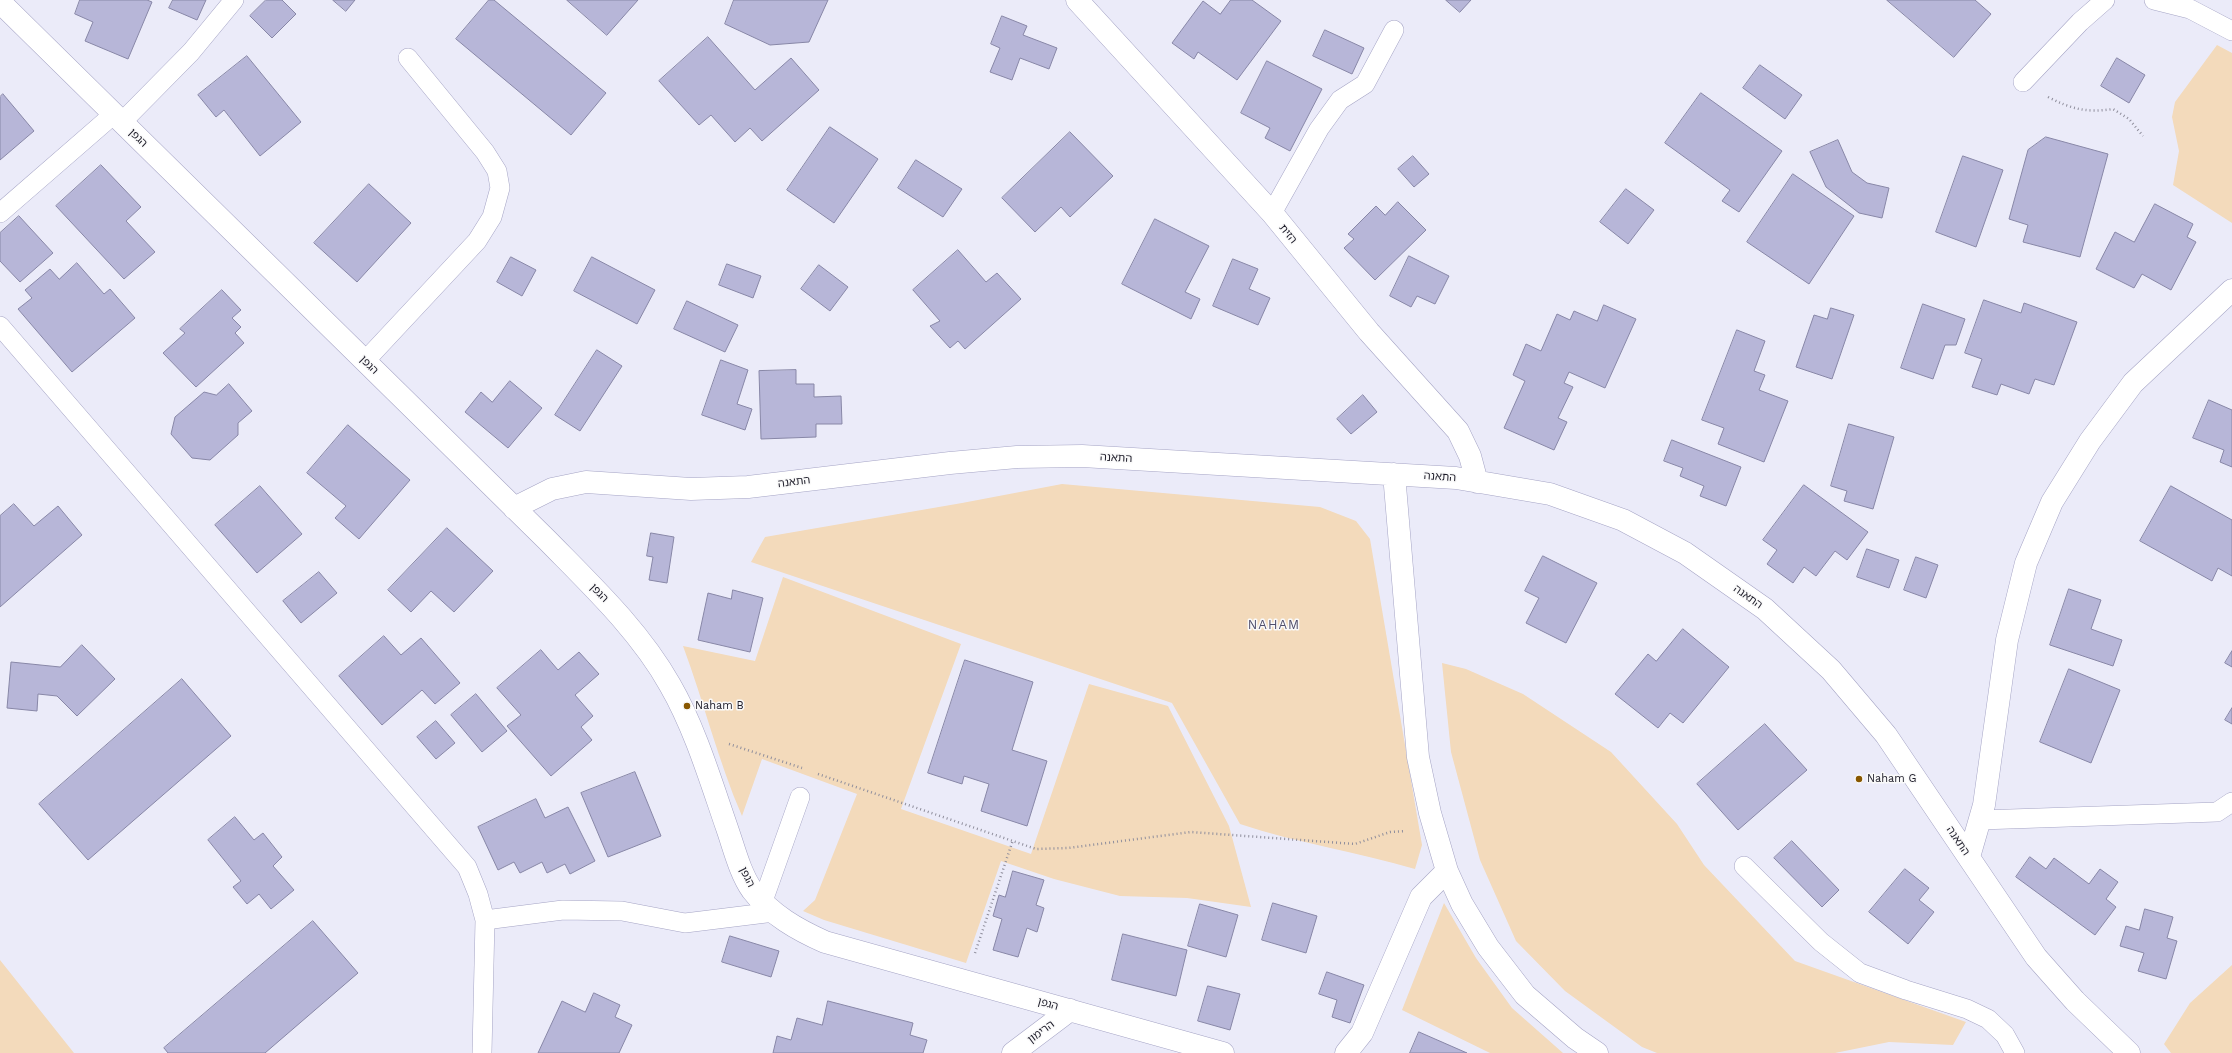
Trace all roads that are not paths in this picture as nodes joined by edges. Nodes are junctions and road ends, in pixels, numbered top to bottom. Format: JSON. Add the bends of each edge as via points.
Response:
{"nodes":[{"id":1,"x":234,"y":0,"type":"edge"},
{"id":2,"x":1077,"y":0,"type":"edge"},
{"id":3,"x":2105,"y":0,"type":"edge"},
{"id":4,"x":2154,"y":0,"type":"edge"},
{"id":5,"x":0,"y":2,"type":"edge"},
{"id":6,"x":1394,"y":30,"type":"dead end"},
{"id":7,"x":2232,"y":31,"type":"edge"},
{"id":8,"x":408,"y":58,"type":"dead end"},
{"id":9,"x":2023,"y":82,"type":"road end"},
{"id":10,"x":118,"y":118,"type":"junction"},
{"id":11,"x":0,"y":213,"type":"edge"},
{"id":12,"x":1272,"y":213,"type":"junction"},
{"id":13,"x":2232,"y":290,"type":"edge"},
{"id":14,"x":0,"y":326,"type":"edge"},
{"id":15,"x":365,"y":361,"type":"junction"},
{"id":16,"x":1394,"y":474,"type":"junction"},
{"id":17,"x":1477,"y":482,"type":"junction"},
{"id":18,"x":514,"y":508,"type":"junction"},
{"id":19,"x":800,"y":797,"type":"dead end"},
{"id":20,"x":2232,"y":802,"type":"edge"},
{"id":21,"x":1980,"y":820,"type":"junction"},
{"id":22,"x":1969,"y":858,"type":"junction"},
{"id":23,"x":1744,"y":866,"type":"dead end"},
{"id":24,"x":1447,"y":871,"type":"junction"},
{"id":25,"x":768,"y":907,"type":"junction"},
{"id":26,"x":485,"y":920,"type":"junction"},
{"id":27,"x":1070,"y":1010,"type":"junction"},
{"id":28,"x":482,"y":1053,"type":"edge"},
{"id":29,"x":1013,"y":1053,"type":"edge"},
{"id":30,"x":1223,"y":1053,"type":"edge"},
{"id":31,"x":1346,"y":1053,"type":"edge"},
{"id":32,"x":1596,"y":1053,"type":"edge"},
{"id":33,"x":2015,"y":1053,"type":"edge"},
{"id":34,"x":2129,"y":1053,"type":"edge"}],
"edges":[{"from":1,"to":10,"type":"lane","via":[[191,52]]},
{"from":2,"to":12,"type":"street","name":"הזית"},
{"from":3,"to":9,"type":"lane","via":[[2080,22]]},
{"from":4,"to":7,"type":"lane","via":[[2190,9]]},
{"from":5,"to":10,"type":"street","name":"הגפן"},
{"from":6,"to":12,"type":"lane","via":[[1366,84],[1340,100],[1319,129]]},
{"from":8,"to":15,"type":"lane","via":[[485,152],[498,171],[500,188],[492,217],[477,241]]},
{"from":10,"to":11,"type":"lane"},
{"from":10,"to":15,"type":"street","name":"הגפן"},
{"from":12,"to":17,"type":"street","name":"הזית","via":[[1369,332],[1458,431],[1470,456]]},
{"from":13,"to":21,"type":"street","via":[[2133,383],[2090,441],[2052,502],[2026,562],[2007,640]]},
{"from":14,"to":26,"type":"lane","via":[[467,867]]},
{"from":15,"to":18,"type":"street","name":"הגפן"},
{"from":16,"to":17,"type":"street","name":"התאנה"},
{"from":16,"to":18,"type":"street","name":"התאנה","via":[[1082,456],[1017,457],[748,487],[691,489],[586,482],[552,489]]},
{"from":16,"to":24,"type":"street","via":[[1418,757]]},
{"from":17,"to":22,"type":"street","name":"התאנה","via":[[1550,494],[1623,520],[1685,553],[1765,610],[1831,670],[1881,729]]},
{"from":18,"to":25,"type":"street","name":"הגפן","via":[[616,611],[671,686],[699,748],[740,864],[752,890]]},
{"from":19,"to":25,"type":"lane"},
{"from":20,"to":21,"type":"lane","via":[[2217,812]]},
{"from":21,"to":22,"type":"street"},
{"from":22,"to":34,"type":"street","name":"התאנה","via":[[2036,957],[2075,1001]]},
{"from":23,"to":33,"type":"lane","via":[[1821,942],[1860,973],[1967,1009],[1988,1019],[2005,1035]]},
{"from":24,"to":31,"type":"street","via":[[1421,897],[1362,1033]]},
{"from":24,"to":32,"type":"street","via":[[1462,904],[1488,947],[1525,995]]},
{"from":25,"to":26,"type":"lane","via":[[686,923],[622,911],[563,910]]},
{"from":25,"to":27,"type":"street","name":"הגפן","via":[[795,929],[826,942]]},
{"from":26,"to":28,"type":"lane"},
{"from":27,"to":29,"type":"street","name":"הרימון"},
{"from":27,"to":30,"type":"street","name":"הגפן"}]}
